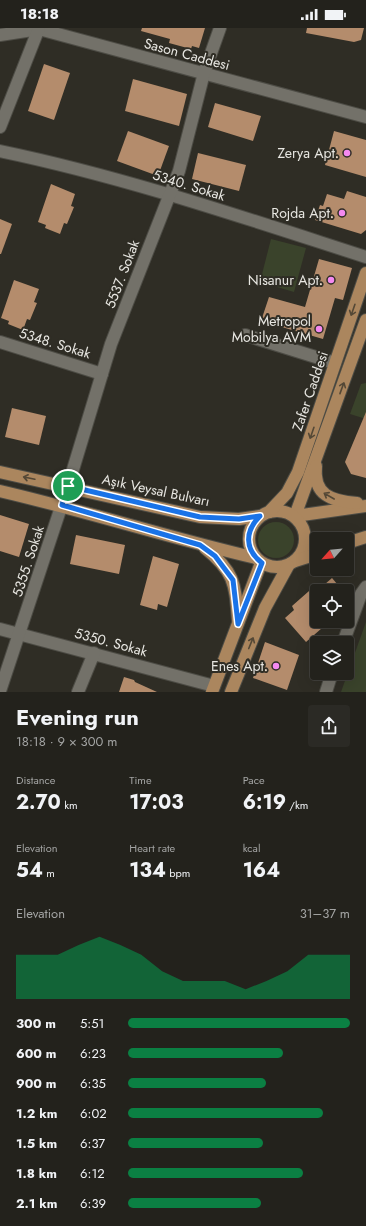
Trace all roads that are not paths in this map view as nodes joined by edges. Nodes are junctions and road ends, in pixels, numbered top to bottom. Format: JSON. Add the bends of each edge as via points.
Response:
{"nodes":[{"id":1,"x":39,"y":28,"type":"edge"},
{"id":2,"x":220,"y":28,"type":"edge"},
{"id":3,"x":0,"y":35,"type":"edge"},
{"id":4,"x":204,"y":73,"type":"junction"},
{"id":5,"x":366,"y":118,"type":"edge"},
{"id":6,"x":0,"y":127,"type":"edge"},
{"id":7,"x":0,"y":151,"type":"edge"},
{"id":8,"x":170,"y":194,"type":"junction"},
{"id":9,"x":366,"y":257,"type":"edge"},
{"id":10,"x":366,"y":273,"type":"edge"},
{"id":11,"x":366,"y":320,"type":"edge"},
{"id":12,"x":245,"y":335,"type":"dead end"},
{"id":13,"x":0,"y":342,"type":"edge"},
{"id":14,"x":335,"y":363,"type":"junction"},
{"id":15,"x":102,"y":374,"type":"junction"},
{"id":16,"x":317,"y":455,"type":"junction"},
{"id":17,"x":0,"y":472,"type":"edge"},
{"id":18,"x":68,"y":486,"type":"junction"},
{"id":19,"x":0,"y":491,"type":"edge"},
{"id":20,"x":62,"y":505,"type":"junction"},
{"id":21,"x":366,"y":505,"type":"edge"},
{"id":22,"x":264,"y":514,"type":"junction"},
{"id":23,"x":294,"y":516,"type":"junction"},
{"id":24,"x":366,"y":537,"type":"edge"},
{"id":25,"x":354,"y":541,"type":"edge"},
{"id":26,"x":200,"y":545,"type":"junction"},
{"id":27,"x":310,"y":557,"type":"edge"},
{"id":28,"x":259,"y":561,"type":"junction"},
{"id":29,"x":292,"y":563,"type":"junction"},
{"id":30,"x":366,"y":587,"type":"edge"},
{"id":31,"x":238,"y":624,"type":"junction"},
{"id":32,"x":0,"y":629,"type":"edge"},
{"id":33,"x":20,"y":633,"type":"junction"},
{"id":34,"x":346,"y":636,"type":"edge"},
{"id":35,"x":94,"y":653,"type":"junction"},
{"id":36,"x":330,"y":680,"type":"edge"},
{"id":37,"x":213,"y":689,"type":"edge"},
{"id":38,"x":0,"y":691,"type":"edge"},
{"id":39,"x":78,"y":692,"type":"edge"},
{"id":40,"x":231,"y":692,"type":"edge"},
{"id":41,"x":326,"y":692,"type":"edge"}],
"edges":[{"from":1,"to":3,"type":"street","name":"Sason Caddesi"},
{"from":1,"to":4,"type":"street","name":"Sason Caddesi"},
{"from":1,"to":6,"type":"street"},
{"from":2,"to":4,"type":"street","name":"5537. Sokak"},
{"from":4,"to":5,"type":"street","name":"Sason Caddesi"},
{"from":4,"to":8,"type":"street","name":"5537. Sokak","via":[[179,171]]},
{"from":7,"to":8,"type":"street","name":"5340. Sokak"},
{"from":8,"to":9,"type":"street","name":"5340. Sokak"},
{"from":8,"to":15,"type":"street","name":"5537. Sokak","via":[[111,344]]},
{"from":10,"to":14,"type":"main road","name":"Zafer Caddesi","one_way":true},
{"from":16,"to":11,"type":"main road","one_way":true},
{"from":12,"to":14,"type":"street"},
{"from":13,"to":15,"type":"street","name":"5348. Sokak"},
{"from":14,"to":22,"type":"main road","name":"Zafer Caddesi","one_way":true,"via":[[298,472],[287,493]]},
{"from":15,"to":18,"type":"street","name":"5537. Sokak"},
{"from":21,"to":16,"type":"main road","one_way":true,"via":[[330,498],[324,494],[315,477]]},
{"from":16,"to":23,"type":"main road"},
{"from":18,"to":17,"type":"main road","name":"Aşık Veysal Bulvarı","one_way":true},
{"from":18,"to":20,"type":"street","name":"5355. Sokak"},
{"from":18,"to":22,"type":"main road","name":"Aşık Veysal Bulvarı","via":[[200,517],[239,519]]},
{"from":19,"to":20,"type":"main road"},
{"from":20,"to":26,"type":"main road"},
{"from":20,"to":33,"type":"street","name":"5355. Sokak"},
{"from":21,"to":23,"type":"main road"},
{"from":22,"to":23,"type":"main road","via":[[278,510]]},
{"from":22,"to":28,"type":"main road","via":[[253,523],[248,541]]},
{"from":23,"to":29,"type":"main road","via":[[304,530],[305,539],[304,547]]},
{"from":24,"to":25,"type":"main road"},
{"from":26,"to":28,"type":"main road"},
{"from":26,"to":31,"type":"main road","via":[[215,556],[233,580]]},
{"from":27,"to":29,"type":"main road"},
{"from":28,"to":29,"type":"main road","via":[[274,567]]},
{"from":28,"to":31,"type":"main road"},
{"from":40,"to":29,"type":"main road","one_way":true,"via":[[265,608]]},
{"from":30,"to":34,"type":"street"},
{"from":31,"to":37,"type":"main road"},
{"from":32,"to":33,"type":"street","name":"5350. Sokak"},
{"from":33,"to":35,"type":"street","name":"5350. Sokak"},
{"from":33,"to":38,"type":"street","name":"5355. Sokak"},
{"from":35,"to":37,"type":"street","name":"5350. Sokak"},
{"from":35,"to":39,"type":"street"},
{"from":36,"to":41,"type":"street"}]}
